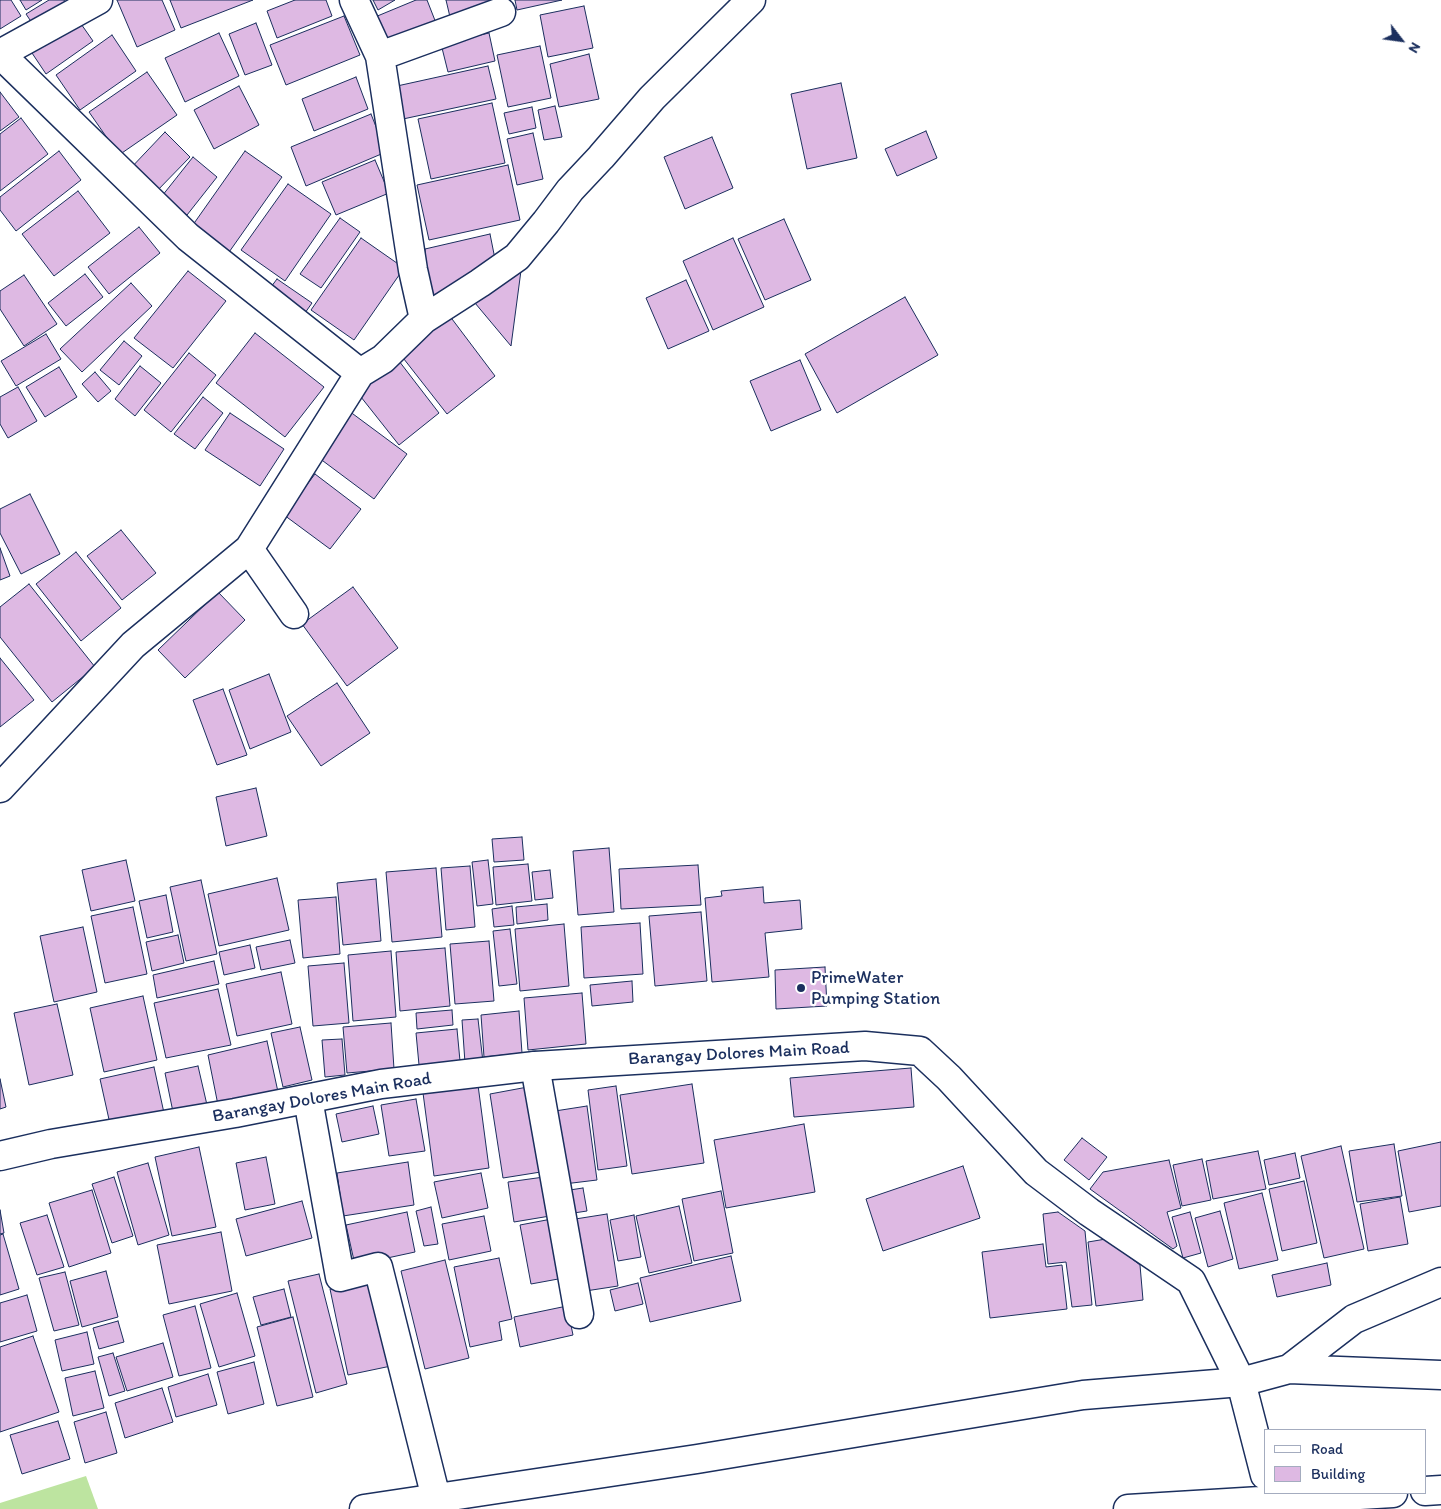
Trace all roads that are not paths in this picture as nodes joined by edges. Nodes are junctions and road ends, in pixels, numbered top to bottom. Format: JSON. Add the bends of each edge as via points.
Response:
{"nodes":[{"id":1,"x":98,"y":0,"type":"edge"},
{"id":2,"x":354,"y":0,"type":"edge"},
{"id":3,"x":751,"y":0,"type":"edge"},
{"id":4,"x":500,"y":12,"type":"dead end"},
{"id":5,"x":380,"y":56,"type":"junction"},
{"id":6,"x":2,"y":57,"type":"edge"},
{"id":7,"x":424,"y":319,"type":"junction"},
{"id":8,"x":360,"y":373,"type":"junction"},
{"id":9,"x":249,"y":549,"type":"junction"},
{"id":10,"x":294,"y":614,"type":"dead end"},
{"id":11,"x":0,"y":788,"type":"edge"},
{"id":12,"x":535,"y":1066,"type":"junction"},
{"id":13,"x":308,"y":1099,"type":"junction"},
{"id":14,"x":0,"y":1156,"type":"edge"},
{"id":15,"x":1441,"y":1282,"type":"edge"},
{"id":16,"x":579,"y":1314,"type":"dead end"},
{"id":17,"x":1289,"y":1369,"type":"junction"},
{"id":18,"x":1441,"y":1375,"type":"edge"},
{"id":19,"x":1241,"y":1382,"type":"junction"},
{"id":20,"x":1264,"y":1470,"type":"edge"},
{"id":21,"x":1441,"y":1490,"type":"edge"},
{"id":22,"x":1426,"y":1491,"type":"edge"},
{"id":23,"x":1362,"y":1494,"type":"edge"},
{"id":24,"x":1271,"y":1497,"type":"edge"},
{"id":25,"x":436,"y":1498,"type":"junction"},
{"id":26,"x":364,"y":1509,"type":"edge"},
{"id":27,"x":1128,"y":1509,"type":"edge"}],
"edges":[{"from":1,"to":6,"type":"street"},
{"from":2,"to":5,"type":"street"},
{"from":3,"to":7,"type":"street","via":[[652,98],[570,190],[517,257]]},
{"from":4,"to":5,"type":"street"},
{"from":5,"to":7,"type":"street","via":[[413,270]]},
{"from":6,"to":8,"type":"street","via":[[188,237]]},
{"from":7,"to":8,"type":"street","via":[[383,359]]},
{"from":8,"to":9,"type":"street"},
{"from":9,"to":10,"type":"street"},
{"from":9,"to":11,"type":"street","via":[[133,645]]},
{"from":12,"to":13,"type":"street","name":"Barangay Dolores Main Road","via":[[381,1084]]},
{"from":12,"to":16,"type":"street"},
{"from":12,"to":19,"type":"street","name":"Barangay Dolores Main Road","via":[[865,1046],[920,1051],[1036,1172],[1191,1281]]},
{"from":13,"to":14,"type":"street","name":"Barangay Dolores Main Road","via":[[51,1144]]},
{"from":13,"to":25,"type":"street","via":[[340,1277],[378,1267]]},
{"from":15,"to":17,"type":"street","via":[[1354,1319]]},
{"from":17,"to":18,"type":"street"},
{"from":17,"to":19,"type":"street"},
{"from":19,"to":20,"type":"street","name":"Barangay Dolores Main Road"},
{"from":19,"to":25,"type":"street","via":[[1083,1394],[697,1460]]},
{"from":21,"to":22,"type":"street"},
{"from":23,"to":24,"type":"street"},
{"from":24,"to":27,"type":"street"},
{"from":25,"to":26,"type":"street"}]}
